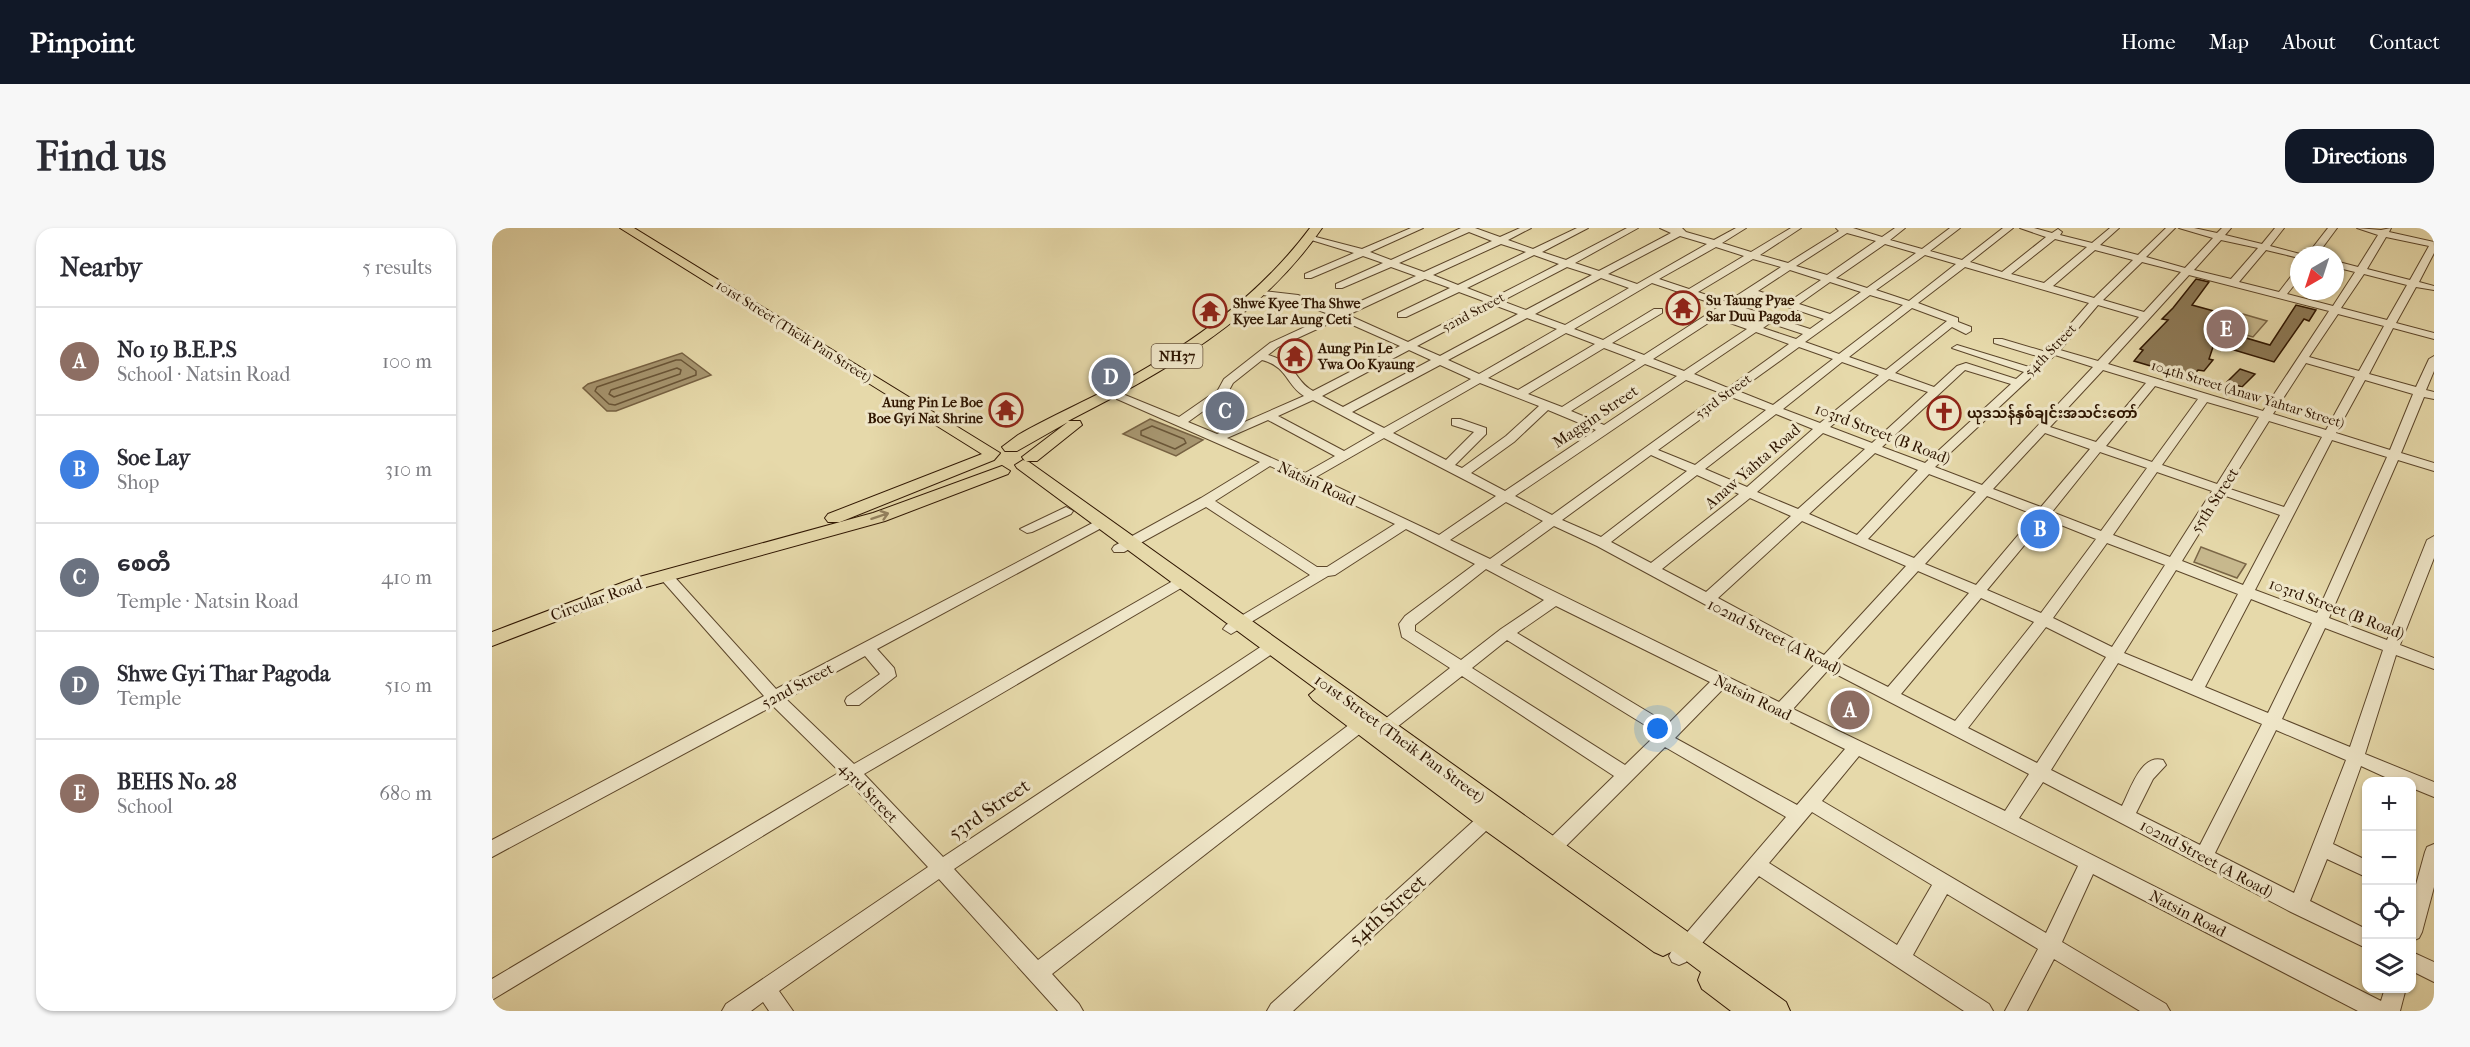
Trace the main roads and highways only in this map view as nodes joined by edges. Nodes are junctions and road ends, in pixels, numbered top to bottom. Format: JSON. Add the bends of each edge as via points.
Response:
{"nodes":[{"id":1,"x":626,"y":228,"type":"edge"},
{"id":2,"x":646,"y":228,"type":"edge"},
{"id":3,"x":1318,"y":233,"type":"edge"},
{"id":4,"x":999,"y":451,"type":"junction"},
{"id":5,"x":1017,"y":466,"type":"junction"},
{"id":6,"x":1096,"y":526,"type":"junction"},
{"id":7,"x":703,"y":565,"type":"junction"},
{"id":8,"x":492,"y":639,"type":"edge"},
{"id":9,"x":1683,"y":951,"type":"junction"},
{"id":10,"x":1753,"y":1011,"type":"edge"},
{"id":11,"x":1776,"y":1011,"type":"edge"}],
"edges":[{"from":1,"to":4,"type":"main road","name":"101st Street (Theik Pan Street)"},
{"from":2,"to":4,"type":"main road","name":"101st Street (Theik Pan Street)"},
{"from":3,"to":4,"type":"highway","number":"NH37","via":[[1210,334],[1126,386]]},
{"from":3,"to":5,"type":"highway","number":"NH37","via":[[1268,293],[1217,337],[1084,418]]},
{"from":4,"to":5,"type":"main road","via":[[987,465],[990,468]]},
{"from":4,"to":5,"type":"main road","via":[[1030,452]]},
{"from":4,"to":7,"type":"main road","via":[[914,488]]},
{"from":5,"to":6,"type":"main road","name":"101st Street (Theik Pan Street)"},
{"from":5,"to":6,"type":"main road","name":"101st Street (Theik Pan Street)","via":[[1066,511]]},
{"from":7,"to":5,"type":"main road","one_way":true,"via":[[742,558],[879,517]]},
{"from":6,"to":9,"type":"main road","name":"101st Street (Theik Pan Street)"},
{"from":7,"to":8,"type":"main road","name":"Circular Road","via":[[593,599]]},
{"from":9,"to":10,"type":"main road","name":"101st Street (Theik Pan Street)"},
{"from":9,"to":11,"type":"main road","name":"101st Street (Theik Pan Street)"}]}
